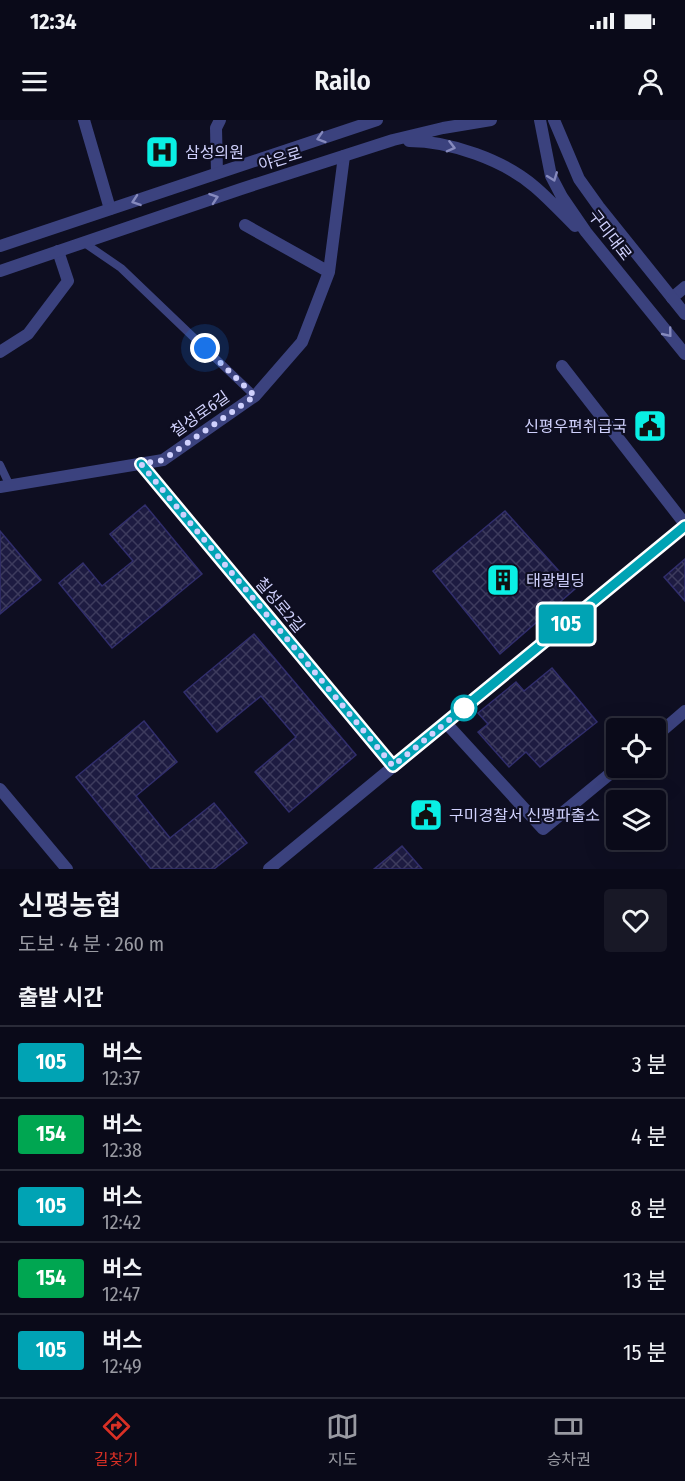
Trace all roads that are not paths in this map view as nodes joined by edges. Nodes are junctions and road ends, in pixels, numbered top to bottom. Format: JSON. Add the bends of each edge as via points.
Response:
{"nodes":[{"id":1,"x":84,"y":120,"type":"edge"},
{"id":2,"x":220,"y":120,"type":"edge"},
{"id":3,"x":377,"y":120,"type":"edge"},
{"id":4,"x":490,"y":120,"type":"edge"},
{"id":5,"x":540,"y":120,"type":"edge"},
{"id":6,"x":554,"y":120,"type":"edge"},
{"id":7,"x":393,"y":140,"type":"junction"},
{"id":8,"x":344,"y":156,"type":"junction"},
{"id":9,"x":217,"y":173,"type":"junction"},
{"id":10,"x":110,"y":209,"type":"junction"},
{"id":11,"x":245,"y":225,"type":"dead end"},
{"id":12,"x":83,"y":242,"type":"junction"},
{"id":13,"x":0,"y":246,"type":"edge"},
{"id":14,"x":600,"y":250,"type":"junction"},
{"id":15,"x":58,"y":251,"type":"junction"},
{"id":16,"x":0,"y":271,"type":"edge"},
{"id":17,"x":329,"y":272,"type":"junction"},
{"id":18,"x":685,"y":287,"type":"edge"},
{"id":19,"x":672,"y":298,"type":"junction"},
{"id":20,"x":685,"y":314,"type":"edge"},
{"id":21,"x":0,"y":352,"type":"edge"},
{"id":22,"x":685,"y":354,"type":"edge"},
{"id":23,"x":562,"y":366,"type":"dead end"},
{"id":24,"x":255,"y":396,"type":"junction"},
{"id":25,"x":141,"y":464,"type":"junction"},
{"id":26,"x":0,"y":465,"type":"edge"},
{"id":27,"x":5,"y":486,"type":"edge"},
{"id":28,"x":685,"y":525,"type":"edge"},
{"id":29,"x":685,"y":711,"type":"edge"},
{"id":30,"x":446,"y":723,"type":"junction"},
{"id":31,"x":666,"y":727,"type":"edge"},
{"id":32,"x":393,"y":766,"type":"junction"},
{"id":33,"x":606,"y":777,"type":"edge"},
{"id":34,"x":0,"y":789,"type":"edge"},
{"id":35,"x":67,"y":869,"type":"edge"},
{"id":36,"x":268,"y":869,"type":"edge"}],
"edges":[{"from":1,"to":10,"type":"street"},
{"from":2,"to":9,"type":"street","via":[[216,128]]},
{"from":3,"to":9,"type":"street","name":"야은로","one_way":true},
{"from":4,"to":7,"type":"street","name":"야은로"},
{"from":5,"to":14,"type":"street","name":"구미대로","one_way":true,"via":[[551,176]]},
{"from":6,"to":19,"type":"street","name":"구미대로","via":[[579,179]]},
{"from":7,"to":8,"type":"street","name":"야은로"},
{"from":7,"to":14,"type":"street","one_way":true,"via":[[425,141],[461,149],[516,173],[535,186]]},
{"from":12,"to":8,"type":"street","name":"야은로","one_way":true},
{"from":8,"to":17,"type":"street","name":"칠성로6길"},
{"from":9,"to":10,"type":"street","name":"야은로","one_way":true},
{"from":10,"to":13,"type":"street","name":"야은로"},
{"from":11,"to":17,"type":"street"},
{"from":12,"to":15,"type":"street","name":"야은로"},
{"from":12,"to":24,"type":"lane","via":[[121,268]]},
{"from":14,"to":22,"type":"street","name":"구미대로","one_way":true},
{"from":15,"to":16,"type":"street","name":"야은로"},
{"from":15,"to":21,"type":"street","via":[[68,281],[28,334]]},
{"from":17,"to":24,"type":"street","name":"칠성로6길","via":[[302,342]]},
{"from":18,"to":19,"type":"street"},
{"from":19,"to":20,"type":"street","name":"구미대로"},
{"from":23,"to":28,"type":"street"},
{"from":24,"to":25,"type":"street","name":"칠성로6길","via":[[163,460]]},
{"from":25,"to":27,"type":"street","name":"칠성로6길"},
{"from":25,"to":32,"type":"street","name":"칠성로2길"},
{"from":26,"to":27,"type":"lane","name":"칠성로6길"},
{"from":28,"to":30,"type":"street"},
{"from":29,"to":31,"type":"street"},
{"from":30,"to":32,"type":"street"},
{"from":30,"to":33,"type":"street","via":[[543,829]]},
{"from":32,"to":36,"type":"street"},
{"from":34,"to":35,"type":"street"}]}
